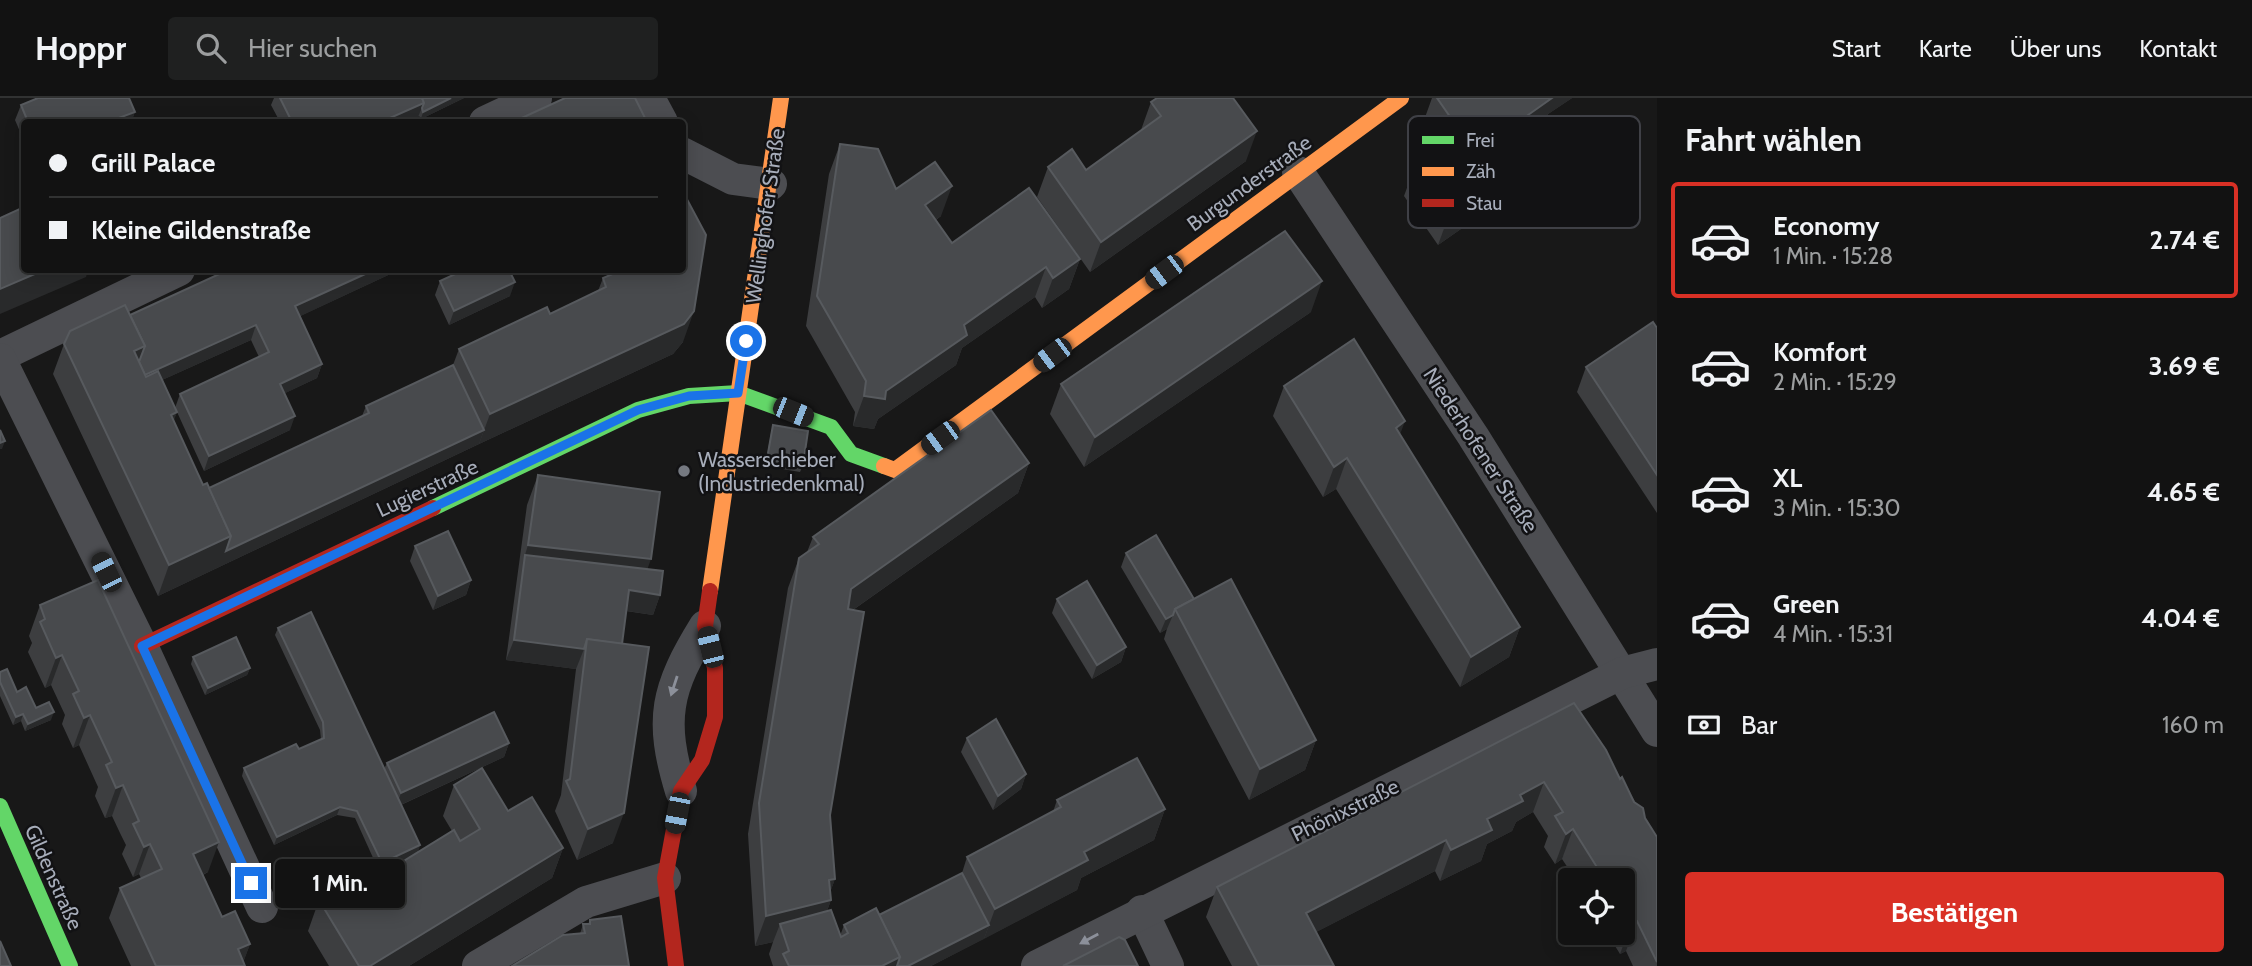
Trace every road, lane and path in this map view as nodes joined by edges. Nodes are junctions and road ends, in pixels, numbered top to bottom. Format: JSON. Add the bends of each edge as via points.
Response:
{"nodes":[{"id":1,"x":536,"y":98,"type":"edge"},
{"id":2,"x":649,"y":98,"type":"edge"},
{"id":3,"x":781,"y":98,"type":"edge"},
{"id":4,"x":1401,"y":98,"type":"edge"},
{"id":5,"x":491,"y":119,"type":"edge"},
{"id":6,"x":660,"y":119,"type":"edge"},
{"id":7,"x":686,"y":155,"type":"edge"},
{"id":8,"x":1298,"y":172,"type":"junction"},
{"id":9,"x":771,"y":184,"type":"junction"},
{"id":10,"x":174,"y":273,"type":"edge"},
{"id":11,"x":0,"y":357,"type":"edge"},
{"id":12,"x":738,"y":393,"type":"junction"},
{"id":13,"x":705,"y":626,"type":"junction"},
{"id":14,"x":142,"y":646,"type":"junction"},
{"id":15,"x":1657,"y":664,"type":"edge"},
{"id":16,"x":1622,"y":673,"type":"junction"},
{"id":17,"x":1657,"y":731,"type":"edge"},
{"id":18,"x":681,"y":791,"type":"junction"},
{"id":19,"x":0,"y":806,"type":"edge"},
{"id":20,"x":664,"y":878,"type":"junction"},
{"id":21,"x":262,"y":907,"type":"dead end"},
{"id":22,"x":1142,"y":911,"type":"junction"},
{"id":23,"x":70,"y":966,"type":"edge"},
{"id":24,"x":478,"y":966,"type":"edge"},
{"id":25,"x":676,"y":966,"type":"edge"},
{"id":26,"x":1037,"y":966,"type":"edge"},
{"id":27,"x":1168,"y":966,"type":"edge"}],
"edges":[{"from":1,"to":5,"type":"street"},
{"from":2,"to":6,"type":"street"},
{"from":3,"to":9,"type":"street","name":"Wellinghofer Straße"},
{"from":4,"to":8,"type":"street","name":"Burgunderstraße"},
{"from":7,"to":9,"type":"street","via":[[733,179]]},
{"from":8,"to":12,"type":"street","name":"Burgunderstraße","via":[[895,470],[851,454],[831,427]]},
{"from":8,"to":16,"type":"street","name":"Niederhofener Straße","via":[[1474,436]]},
{"from":9,"to":12,"type":"street","name":"Wellinghofer Straße"},
{"from":10,"to":11,"type":"street"},
{"from":11,"to":14,"type":"street"},
{"from":12,"to":13,"type":"street","name":"Wellinghofer Straße"},
{"from":12,"to":14,"type":"street","name":"Lugierstraße","via":[[689,396],[638,410]]},
{"from":13,"to":18,"type":"street","name":"Wellinghofer Straße","via":[[715,668],[715,717],[702,760]]},
{"from":13,"to":18,"type":"street","name":"Wellinghofer Straße","one_way":true,"via":[[682,664],[667,708],[669,754]]},
{"from":14,"to":21,"type":"street"},
{"from":15,"to":16,"type":"street","name":"Phönixstraße"},
{"from":16,"to":17,"type":"street","name":"Niederhofener Straße"},
{"from":16,"to":22,"type":"street","name":"Phönixstraße"},
{"from":18,"to":20,"type":"street","name":"Wellinghofer Straße"},
{"from":19,"to":23,"type":"street","name":"Gildenstraße"},
{"from":20,"to":24,"type":"street","via":[[586,902]]},
{"from":20,"to":25,"type":"street","name":"Wellinghofer Straße"},
{"from":22,"to":26,"type":"street","name":"Phönixstraße","one_way":true},
{"from":22,"to":27,"type":"street"}]}
